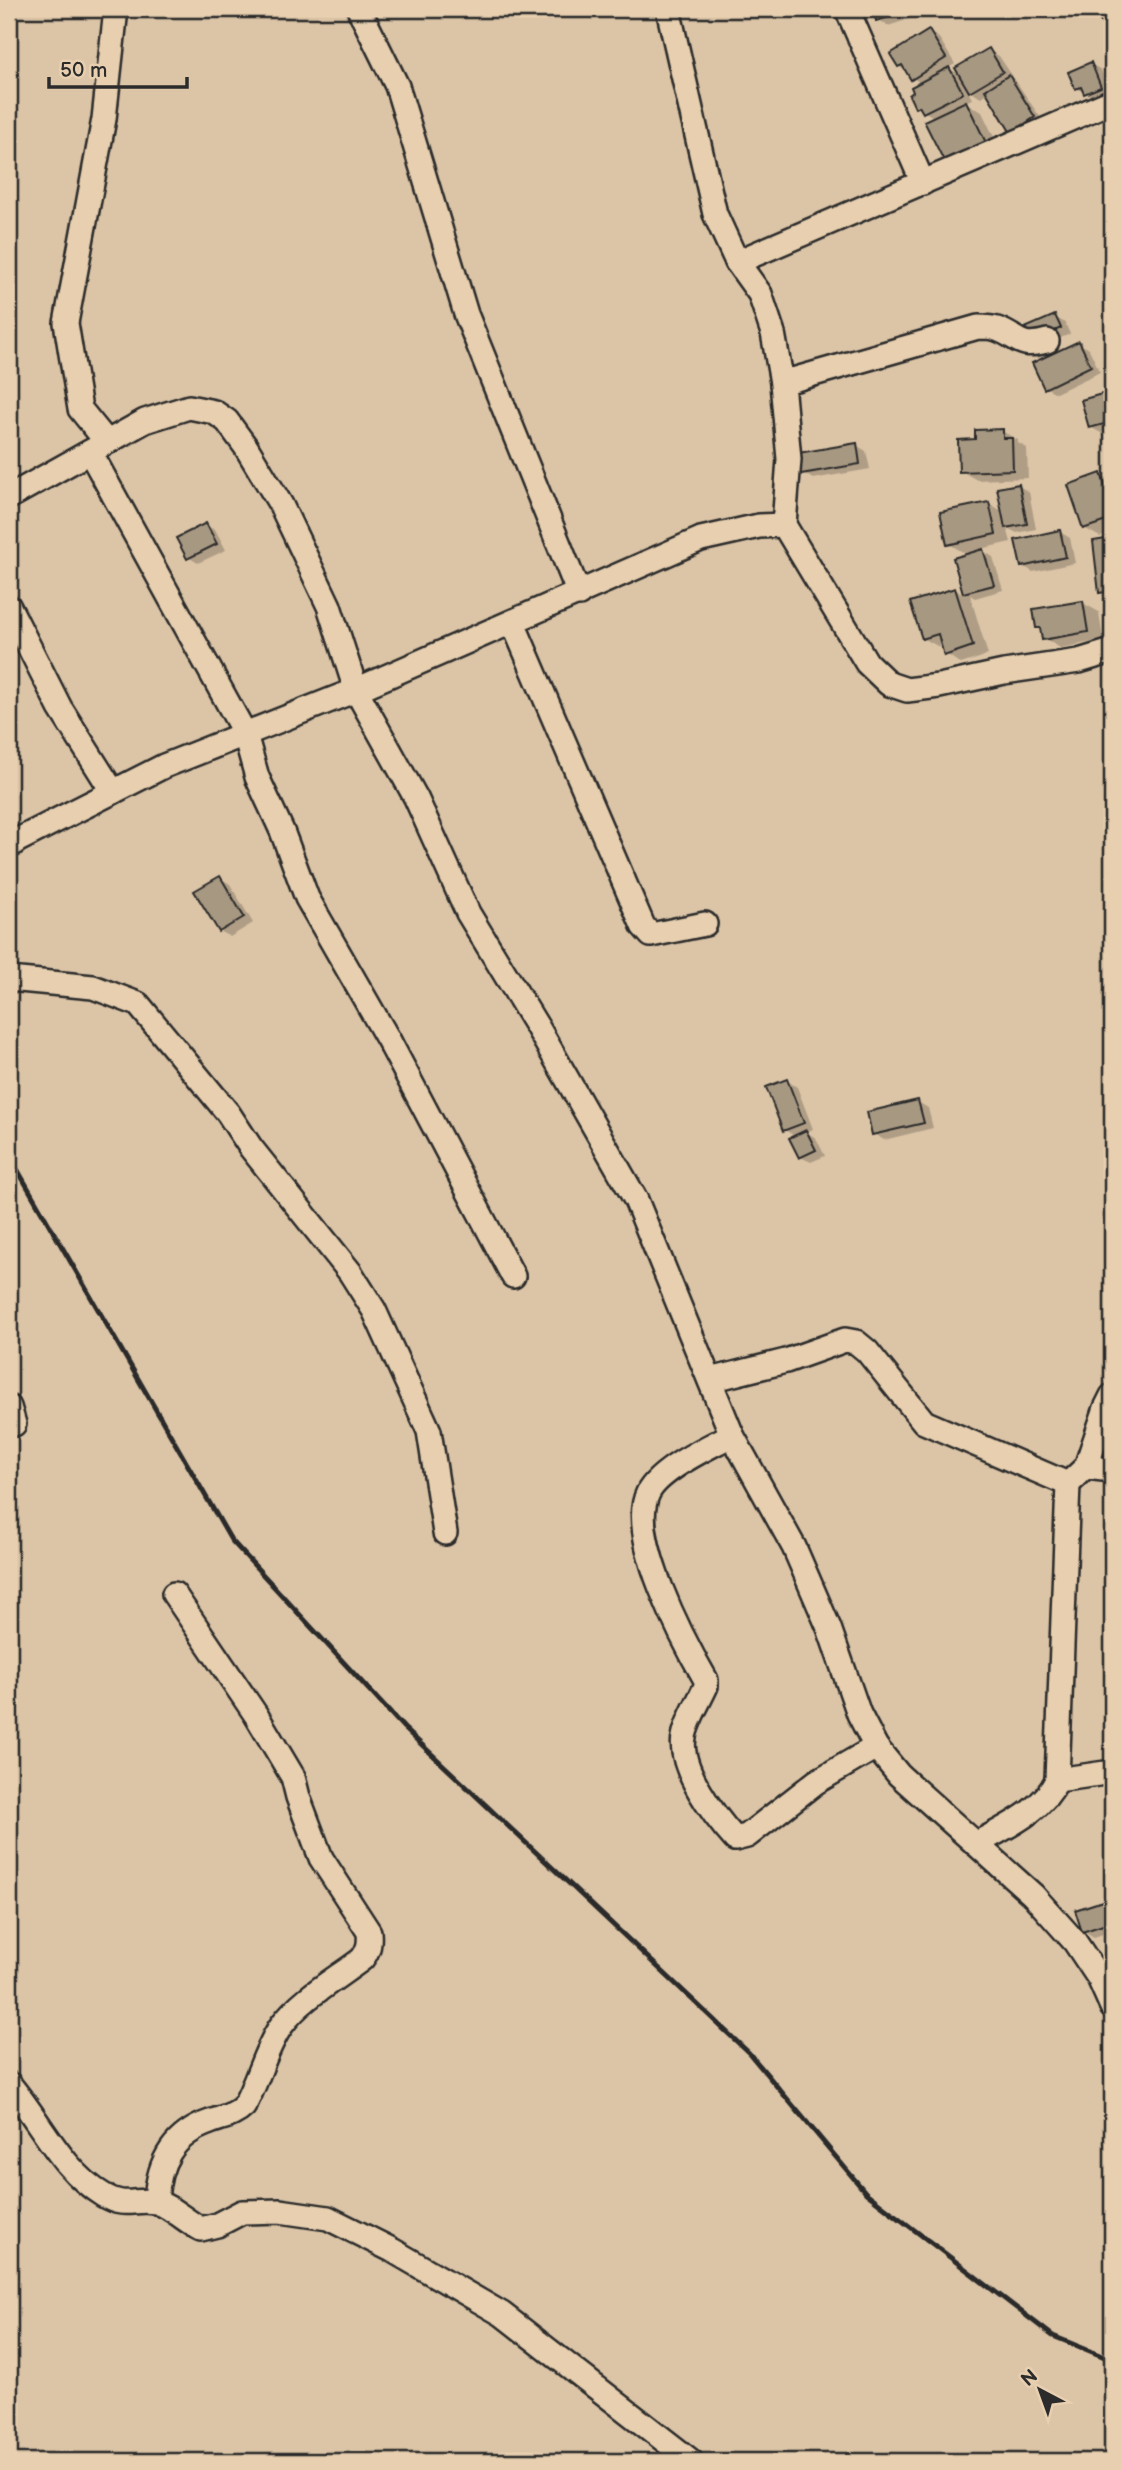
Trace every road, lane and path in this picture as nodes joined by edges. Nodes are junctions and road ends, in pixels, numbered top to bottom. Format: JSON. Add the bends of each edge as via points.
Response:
{"nodes":[{"id":1,"x":116,"y":9,"type":"edge"},
{"id":2,"x":359,"y":9,"type":"edge"},
{"id":3,"x":668,"y":9,"type":"edge"},
{"id":4,"x":847,"y":9,"type":"edge"},
{"id":5,"x":1112,"y":101,"type":"edge"},
{"id":6,"x":923,"y":183,"type":"junction"},
{"id":7,"x":737,"y":262,"type":"junction"},
{"id":8,"x":1047,"y":341,"type":"dead end"},
{"id":9,"x":782,"y":383,"type":"junction"},
{"id":10,"x":98,"y":447,"type":"junction"},
{"id":11,"x":9,"y":497,"type":"edge"},
{"id":12,"x":784,"y":525,"type":"junction"},
{"id":13,"x":579,"y":594,"type":"junction"},
{"id":14,"x":10,"y":612,"type":"edge"},
{"id":15,"x":513,"y":623,"type":"junction"},
{"id":16,"x":1112,"y":651,"type":"edge"},
{"id":17,"x":356,"y":690,"type":"junction"},
{"id":18,"x":245,"y":734,"type":"junction"},
{"id":19,"x":113,"y":792,"type":"junction"},
{"id":20,"x":9,"y":847,"type":"edge"},
{"id":21,"x":705,"y":924,"type":"dead end"},
{"id":22,"x":9,"y":979,"type":"edge"},
{"id":23,"x":513,"y":1276,"type":"dead end"},
{"id":24,"x":710,"y":1380,"type":"junction"},
{"id":25,"x":1112,"y":1396,"type":"edge"},
{"id":26,"x":732,"y":1435,"type":"junction"},
{"id":27,"x":1086,"y":1467,"type":"junction"},
{"id":28,"x":1112,"y":1470,"type":"edge"},
{"id":29,"x":1068,"y":1484,"type":"junction"},
{"id":30,"x":445,"y":1533,"type":"dead end"},
{"id":31,"x":174,"y":1594,"type":"dead end"},
{"id":32,"x":876,"y":1747,"type":"junction"},
{"id":33,"x":1112,"y":1772,"type":"edge"},
{"id":34,"x":1057,"y":1780,"type":"junction"},
{"id":35,"x":976,"y":1844,"type":"junction"},
{"id":36,"x":1112,"y":2007,"type":"edge"},
{"id":37,"x":9,"y":2084,"type":"edge"},
{"id":38,"x":156,"y":2202,"type":"junction"},
{"id":39,"x":691,"y":2461,"type":"edge"}],
"edges":[{"from":1,"to":10,"type":"street","via":[[104,119],[66,323],[80,409]]},
{"from":2,"to":13,"type":"street","via":[[397,86],[466,314]]},
{"from":3,"to":7,"type":"street","via":[[715,214]]},
{"from":4,"to":6,"type":"street"},
{"from":5,"to":6,"type":"street"},
{"from":6,"to":7,"type":"street"},
{"from":7,"to":9,"type":"street","via":[[760,294]]},
{"from":8,"to":9,"type":"street","via":[[1020,343],[997,329],[978,327]]},
{"from":9,"to":12,"type":"street","via":[[789,459]]},
{"from":10,"to":11,"type":"street"},
{"from":10,"to":17,"type":"street","via":[[145,421],[189,407],[214,412],[227,421],[281,505],[323,593]]},
{"from":10,"to":18,"type":"street"},
{"from":12,"to":13,"type":"street","via":[[701,539]]},
{"from":12,"to":16,"type":"street","via":[[867,663],[889,684],[906,690],[1079,661]]},
{"from":13,"to":15,"type":"street"},
{"from":14,"to":19,"type":"street","via":[[60,708]]},
{"from":15,"to":17,"type":"street"},
{"from":15,"to":21,"type":"street","via":[[643,926],[651,935]]},
{"from":17,"to":18,"type":"street"},
{"from":17,"to":24,"type":"street","via":[[416,798],[468,913],[636,1200]]},
{"from":18,"to":19,"type":"street","via":[[163,766]]},
{"from":18,"to":23,"type":"street","via":[[257,777],[307,898],[388,1039]]},
{"from":19,"to":20,"type":"street"},
{"from":22,"to":30,"type":"street","via":[[93,987],[138,1004],[228,1113],[374,1310],[429,1432]]},
{"from":24,"to":26,"type":"street"},
{"from":24,"to":29,"type":"street","via":[[845,1340],[856,1342],[924,1422]]},
{"from":25,"to":27,"type":"street"},
{"from":26,"to":32,"type":"street","via":[[794,1547]]},
{"from":26,"to":32,"type":"street","via":[[666,1473],[648,1491],[644,1509],[647,1547],[660,1587],[706,1680],[684,1736],[689,1772],[735,1839],[747,1836],[817,1782]]},
{"from":27,"to":28,"type":"street"},
{"from":27,"to":29,"type":"street"},
{"from":29,"to":34,"type":"street"},
{"from":31,"to":38,"type":"street","via":[[293,1777],[321,1858],[369,1932],[369,1941],[362,1959],[307,2000],[279,2028],[244,2106],[236,2114],[190,2130],[169,2151],[157,2176]]},
{"from":32,"to":35,"type":"street","via":[[899,1775]]},
{"from":33,"to":34,"type":"street"},
{"from":34,"to":35,"type":"street","via":[[1051,1794],[1023,1817]]},
{"from":35,"to":36,"type":"street","via":[[1033,1895],[1075,1942]]},
{"from":37,"to":38,"type":"street","via":[[72,2169],[102,2195],[117,2202]]},
{"from":38,"to":39,"type":"street","via":[[201,2230],[242,2212],[280,2211],[328,2218],[502,2314]]}]}
